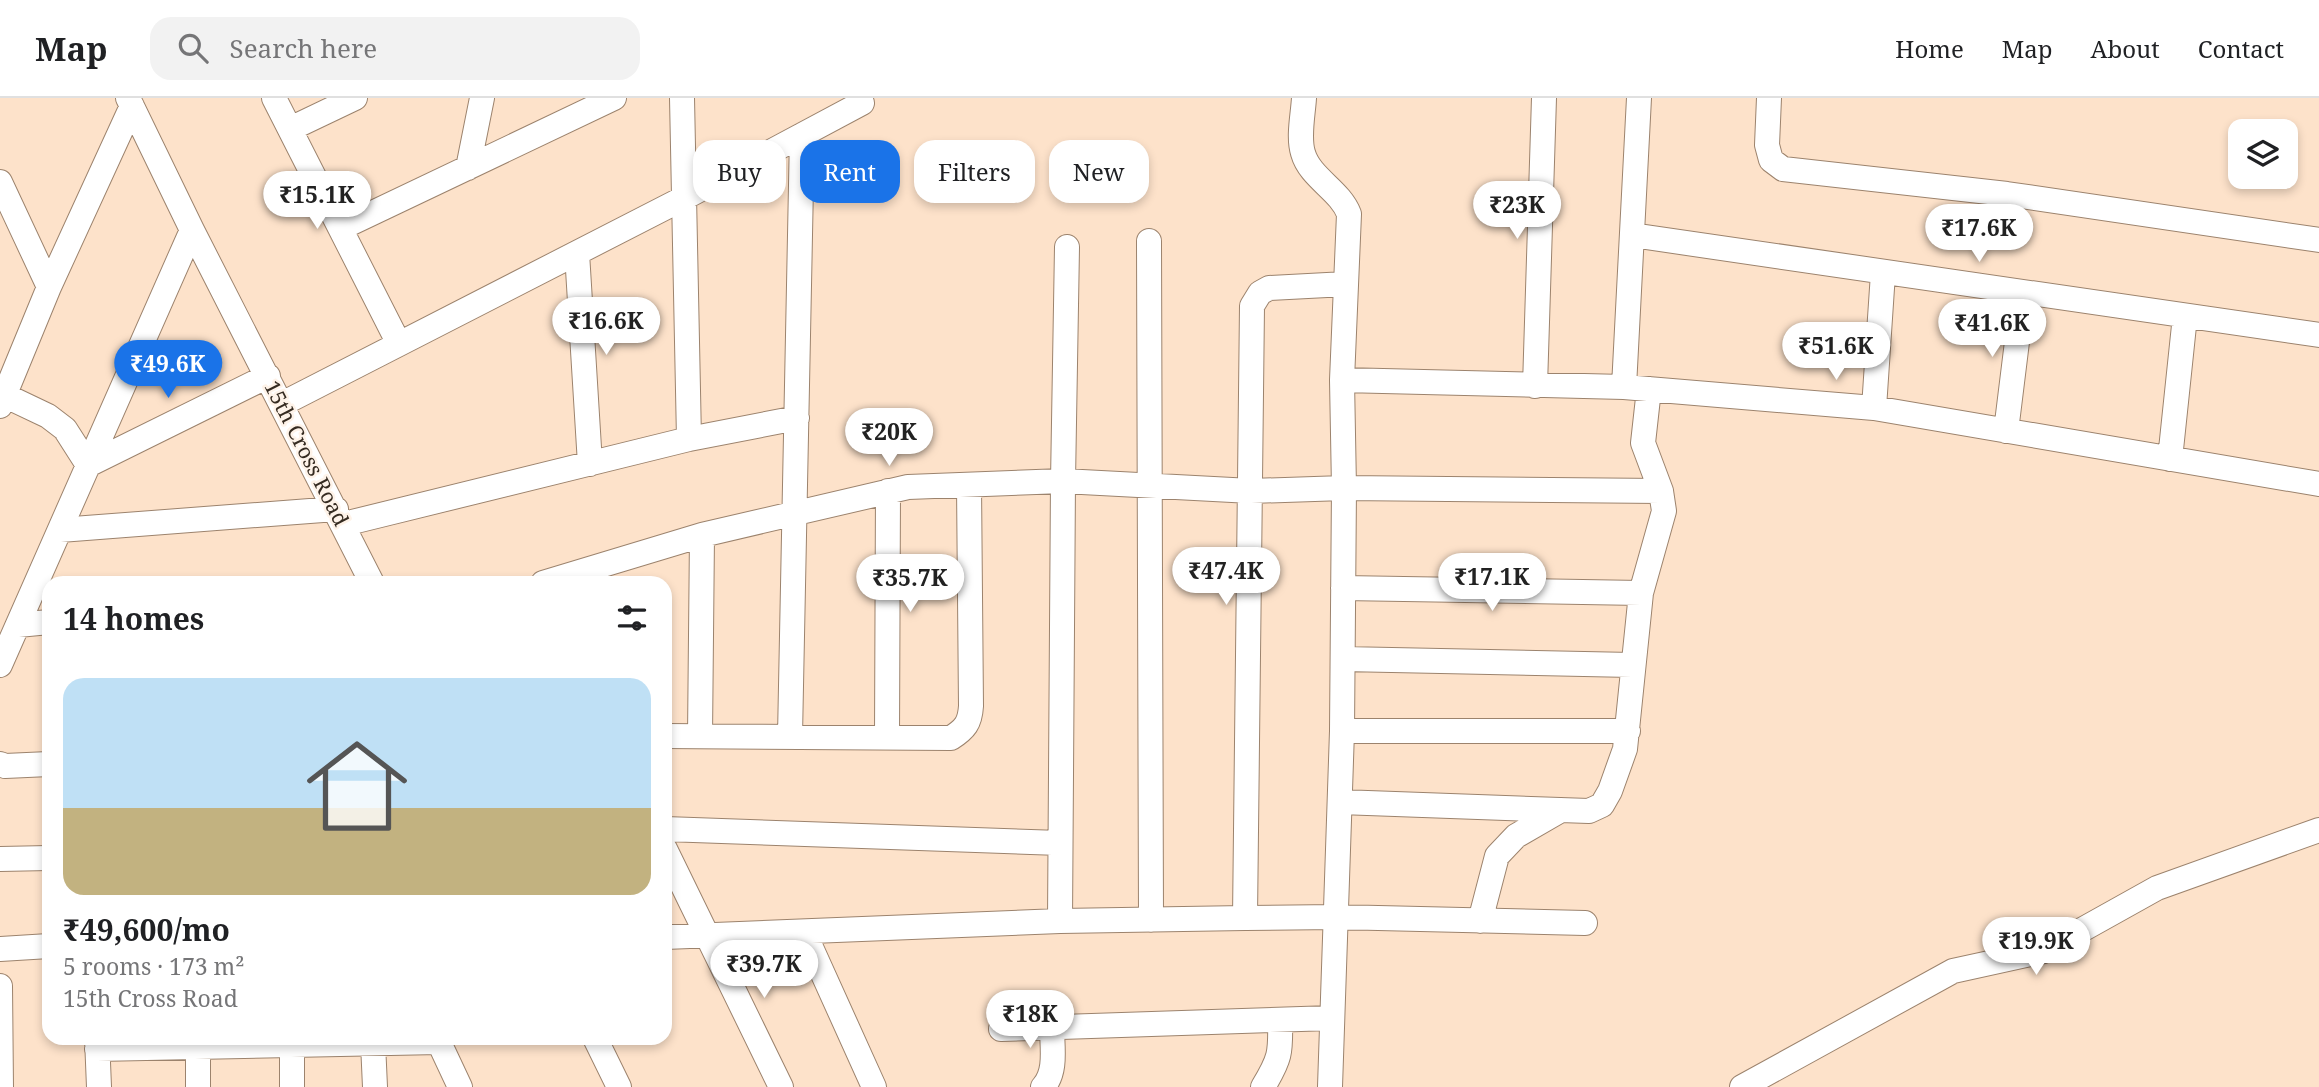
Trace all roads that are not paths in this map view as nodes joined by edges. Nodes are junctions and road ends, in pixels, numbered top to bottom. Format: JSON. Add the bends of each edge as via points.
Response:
{"nodes":[{"id":1,"x":274,"y":98,"type":"edge"},
{"id":2,"x":355,"y":98,"type":"edge"},
{"id":3,"x":482,"y":98,"type":"edge"},
{"id":4,"x":614,"y":98,"type":"edge"},
{"id":5,"x":682,"y":98,"type":"edge"},
{"id":6,"x":1304,"y":98,"type":"edge"},
{"id":7,"x":1544,"y":98,"type":"edge"},
{"id":8,"x":1639,"y":98,"type":"edge"},
{"id":9,"x":1769,"y":98,"type":"edge"},
{"id":10,"x":130,"y":102,"type":"edge"},
{"id":11,"x":862,"y":103,"type":"dead end"},
{"id":12,"x":290,"y":129,"type":"junction"},
{"id":13,"x":802,"y":135,"type":"junction"},
{"id":14,"x":468,"y":168,"type":"junction"},
{"id":15,"x":0,"y":182,"type":"edge"},
{"id":16,"x":684,"y":198,"type":"junction"},
{"id":17,"x":341,"y":228,"type":"junction"},
{"id":18,"x":192,"y":230,"type":"junction"},
{"id":19,"x":1632,"y":235,"type":"junction"},
{"id":20,"x":2319,"y":240,"type":"edge"},
{"id":21,"x":1149,"y":241,"type":"dead end"},
{"id":22,"x":1067,"y":247,"type":"dead end"},
{"id":23,"x":577,"y":253,"type":"junction"},
{"id":24,"x":1883,"y":273,"type":"junction"},
{"id":25,"x":1346,"y":284,"type":"junction"},
{"id":26,"x":49,"y":288,"type":"junction"},
{"id":27,"x":2023,"y":293,"type":"junction"},
{"id":28,"x":2185,"y":316,"type":"junction"},
{"id":29,"x":2319,"y":335,"type":"edge"},
{"id":30,"x":399,"y":344,"type":"junction"},
{"id":31,"x":268,"y":376,"type":"junction"},
{"id":32,"x":1342,"y":380,"type":"junction"},
{"id":33,"x":1535,"y":386,"type":"junction"},
{"id":34,"x":1636,"y":388,"type":"junction"},
{"id":35,"x":2,"y":401,"type":"edge"},
{"id":36,"x":282,"y":404,"type":"junction"},
{"id":37,"x":1874,"y":408,"type":"junction"},
{"id":38,"x":797,"y":418,"type":"junction"},
{"id":39,"x":2006,"y":431,"type":"junction"},
{"id":40,"x":689,"y":439,"type":"junction"},
{"id":41,"x":2170,"y":459,"type":"junction"},
{"id":42,"x":590,"y":464,"type":"junction"},
{"id":43,"x":88,"y":465,"type":"junction"},
{"id":44,"x":1063,"y":481,"type":"junction"},
{"id":45,"x":2319,"y":484,"type":"edge"},
{"id":46,"x":969,"y":485,"type":"junction"},
{"id":47,"x":1151,"y":486,"type":"junction"},
{"id":48,"x":1344,"y":488,"type":"junction"},
{"id":49,"x":888,"y":491,"type":"junction"},
{"id":50,"x":1251,"y":491,"type":"junction"},
{"id":51,"x":1661,"y":491,"type":"junction"},
{"id":52,"x":795,"y":513,"type":"junction"},
{"id":53,"x":340,"y":516,"type":"junction"},
{"id":54,"x":60,"y":530,"type":"junction"},
{"id":55,"x":702,"y":535,"type":"junction"},
{"id":56,"x":369,"y":576,"type":"edge"},
{"id":57,"x":566,"y":576,"type":"edge"},
{"id":58,"x":1343,"y":588,"type":"junction"},
{"id":59,"x":1641,"y":593,"type":"junction"},
{"id":60,"x":42,"y":623,"type":"edge"},
{"id":61,"x":18,"y":625,"type":"junction"},
{"id":62,"x":1343,"y":659,"type":"junction"},
{"id":63,"x":0,"y":665,"type":"edge"},
{"id":64,"x":1632,"y":665,"type":"junction"},
{"id":65,"x":1342,"y":730,"type":"junction"},
{"id":66,"x":1628,"y":731,"type":"junction"},
{"id":67,"x":672,"y":736,"type":"edge"},
{"id":68,"x":700,"y":736,"type":"junction"},
{"id":69,"x":790,"y":736,"type":"junction"},
{"id":70,"x":887,"y":737,"type":"junction"},
{"id":71,"x":0,"y":764,"type":"edge"},
{"id":72,"x":42,"y":764,"type":"edge"},
{"id":73,"x":1340,"y":802,"type":"junction"},
{"id":74,"x":1562,"y":810,"type":"junction"},
{"id":75,"x":672,"y":829,"type":"edge"},
{"id":76,"x":2319,"y":830,"type":"edge"},
{"id":77,"x":1060,"y":843,"type":"junction"},
{"id":78,"x":42,"y":858,"type":"edge"},
{"id":79,"x":0,"y":859,"type":"edge"},
{"id":80,"x":672,"y":863,"type":"edge"},
{"id":81,"x":1336,"y":917,"type":"junction"},
{"id":82,"x":1245,"y":918,"type":"junction"},
{"id":83,"x":1151,"y":920,"type":"junction"},
{"id":84,"x":1060,"y":921,"type":"junction"},
{"id":85,"x":1480,"y":921,"type":"junction"},
{"id":86,"x":1585,"y":923,"type":"dead end"},
{"id":87,"x":804,"y":932,"type":"junction"},
{"id":88,"x":707,"y":933,"type":"junction"},
{"id":89,"x":672,"y":936,"type":"edge"},
{"id":90,"x":42,"y":946,"type":"edge"},
{"id":91,"x":0,"y":949,"type":"edge"},
{"id":92,"x":0,"y":986,"type":"edge"},
{"id":93,"x":1332,"y":1018,"type":"junction"},
{"id":94,"x":1280,"y":1020,"type":"junction"},
{"id":95,"x":1052,"y":1028,"type":"junction"},
{"id":96,"x":1001,"y":1029,"type":"dead end"},
{"id":97,"x":97,"y":1045,"type":"edge"},
{"id":98,"x":131,"y":1045,"type":"edge"},
{"id":99,"x":292,"y":1045,"type":"joint"},
{"id":100,"x":373,"y":1045,"type":"edge"},
{"id":101,"x":440,"y":1045,"type":"edge"},
{"id":102,"x":598,"y":1045,"type":"edge"},
{"id":103,"x":198,"y":1047,"type":"junction"},
{"id":104,"x":1,"y":1087,"type":"edge"},
{"id":105,"x":99,"y":1087,"type":"edge"},
{"id":106,"x":198,"y":1087,"type":"edge"},
{"id":107,"x":292,"y":1087,"type":"edge"},
{"id":108,"x":375,"y":1087,"type":"edge"},
{"id":109,"x":460,"y":1087,"type":"edge"},
{"id":110,"x":619,"y":1087,"type":"edge"},
{"id":111,"x":781,"y":1087,"type":"edge"},
{"id":112,"x":874,"y":1087,"type":"edge"},
{"id":113,"x":1043,"y":1087,"type":"edge"},
{"id":114,"x":1263,"y":1087,"type":"edge"},
{"id":115,"x":1330,"y":1087,"type":"edge"},
{"id":116,"x":1742,"y":1087,"type":"edge"}],
"edges":[{"from":1,"to":12,"type":"street"},
{"from":2,"to":12,"type":"street"},
{"from":3,"to":14,"type":"street"},
{"from":4,"to":14,"type":"street"},
{"from":5,"to":16,"type":"street"},
{"from":6,"to":25,"type":"street","via":[[1303,155],[1345,202],[1349,214]]},
{"from":7,"to":33,"type":"street"},
{"from":8,"to":19,"type":"street"},
{"from":9,"to":20,"type":"street","via":[[1767,145],[1771,160],[1783,169],[2007,194]]},
{"from":10,"to":18,"type":"street","name":"15th Cross Road"},
{"from":10,"to":26,"type":"street"},
{"from":11,"to":13,"type":"street"},
{"from":12,"to":17,"type":"street"},
{"from":13,"to":16,"type":"street"},
{"from":13,"to":38,"type":"street"},
{"from":14,"to":17,"type":"street"},
{"from":15,"to":26,"type":"street"},
{"from":16,"to":23,"type":"street"},
{"from":16,"to":40,"type":"street"},
{"from":17,"to":30,"type":"street"},
{"from":18,"to":31,"type":"street","name":"15th Cross Road"},
{"from":18,"to":43,"type":"street"},
{"from":19,"to":24,"type":"street"},
{"from":19,"to":34,"type":"street"},
{"from":21,"to":47,"type":"street"},
{"from":22,"to":44,"type":"street"},
{"from":23,"to":30,"type":"street"},
{"from":23,"to":42,"type":"street"},
{"from":24,"to":27,"type":"street"},
{"from":24,"to":37,"type":"street"},
{"from":25,"to":32,"type":"street"},
{"from":25,"to":50,"type":"street","via":[[1269,288],[1252,306]]},
{"from":26,"to":35,"type":"street"},
{"from":27,"to":28,"type":"street"},
{"from":27,"to":39,"type":"street"},
{"from":28,"to":29,"type":"street"},
{"from":28,"to":41,"type":"street"},
{"from":30,"to":36,"type":"street"},
{"from":31,"to":36,"type":"street","name":"15th Cross Road"},
{"from":31,"to":43,"type":"street"},
{"from":32,"to":33,"type":"street"},
{"from":32,"to":48,"type":"street"},
{"from":33,"to":34,"type":"street"},
{"from":34,"to":37,"type":"street"},
{"from":34,"to":51,"type":"street","via":[[1643,443]]},
{"from":35,"to":43,"type":"street","via":[[48,416],[65,429]]},
{"from":36,"to":53,"type":"street","name":"15th Cross Road"},
{"from":37,"to":39,"type":"street"},
{"from":38,"to":40,"type":"street"},
{"from":38,"to":52,"type":"street"},
{"from":39,"to":41,"type":"street"},
{"from":40,"to":42,"type":"street"},
{"from":41,"to":45,"type":"street"},
{"from":42,"to":53,"type":"street"},
{"from":43,"to":54,"type":"street"},
{"from":44,"to":46,"type":"street"},
{"from":44,"to":47,"type":"street"},
{"from":44,"to":77,"type":"street"},
{"from":46,"to":49,"type":"street"},
{"from":46,"to":70,"type":"street","via":[[970,720],[951,738]]},
{"from":47,"to":50,"type":"street"},
{"from":47,"to":83,"type":"street"},
{"from":48,"to":50,"type":"street"},
{"from":48,"to":51,"type":"street"},
{"from":48,"to":58,"type":"street"},
{"from":49,"to":52,"type":"street"},
{"from":49,"to":70,"type":"street"},
{"from":50,"to":82,"type":"street"},
{"from":51,"to":59,"type":"street","via":[[1664,511]]},
{"from":52,"to":55,"type":"street"},
{"from":52,"to":69,"type":"street"},
{"from":53,"to":54,"type":"street"},
{"from":53,"to":56,"type":"street","name":"15th Cross Road"},
{"from":54,"to":61,"type":"street"},
{"from":55,"to":57,"type":"street"},
{"from":55,"to":68,"type":"street"},
{"from":58,"to":59,"type":"street"},
{"from":58,"to":62,"type":"street"},
{"from":59,"to":64,"type":"street"},
{"from":60,"to":61,"type":"street"},
{"from":61,"to":63,"type":"street"},
{"from":62,"to":64,"type":"street"},
{"from":62,"to":65,"type":"street"},
{"from":64,"to":66,"type":"street"},
{"from":65,"to":66,"type":"street"},
{"from":65,"to":73,"type":"street"},
{"from":66,"to":74,"type":"street","via":[[1602,805]]},
{"from":67,"to":68,"type":"street"},
{"from":68,"to":69,"type":"street"},
{"from":69,"to":70,"type":"street"},
{"from":71,"to":72,"type":"street"},
{"from":73,"to":74,"type":"street"},
{"from":73,"to":81,"type":"street"},
{"from":74,"to":85,"type":"street","via":[[1516,836],[1497,856]]},
{"from":75,"to":77,"type":"street"},
{"from":76,"to":116,"type":"street","via":[[2157,888],[2044,951],[1953,971]]},
{"from":77,"to":84,"type":"street"},
{"from":78,"to":79,"type":"street"},
{"from":80,"to":88,"type":"street"},
{"from":81,"to":82,"type":"street"},
{"from":81,"to":85,"type":"street"},
{"from":81,"to":93,"type":"street"},
{"from":82,"to":83,"type":"street"},
{"from":83,"to":84,"type":"street"},
{"from":84,"to":87,"type":"street"},
{"from":85,"to":86,"type":"street"},
{"from":87,"to":88,"type":"street"},
{"from":87,"to":112,"type":"street"},
{"from":88,"to":89,"type":"street"},
{"from":88,"to":111,"type":"street"},
{"from":90,"to":91,"type":"street"},
{"from":92,"to":104,"type":"street"},
{"from":93,"to":94,"type":"street"},
{"from":93,"to":115,"type":"street"},
{"from":94,"to":95,"type":"street"},
{"from":94,"to":114,"type":"street","via":[[1281,1050]]},
{"from":95,"to":96,"type":"street"},
{"from":95,"to":113,"type":"street","via":[[1053,1066]]},
{"from":97,"to":105,"type":"street"},
{"from":98,"to":103,"type":"street"},
{"from":99,"to":103,"type":"street"},
{"from":99,"to":107,"type":"street"},
{"from":100,"to":108,"type":"street"},
{"from":101,"to":109,"type":"street"},
{"from":102,"to":110,"type":"street"},
{"from":103,"to":106,"type":"street"}]}
